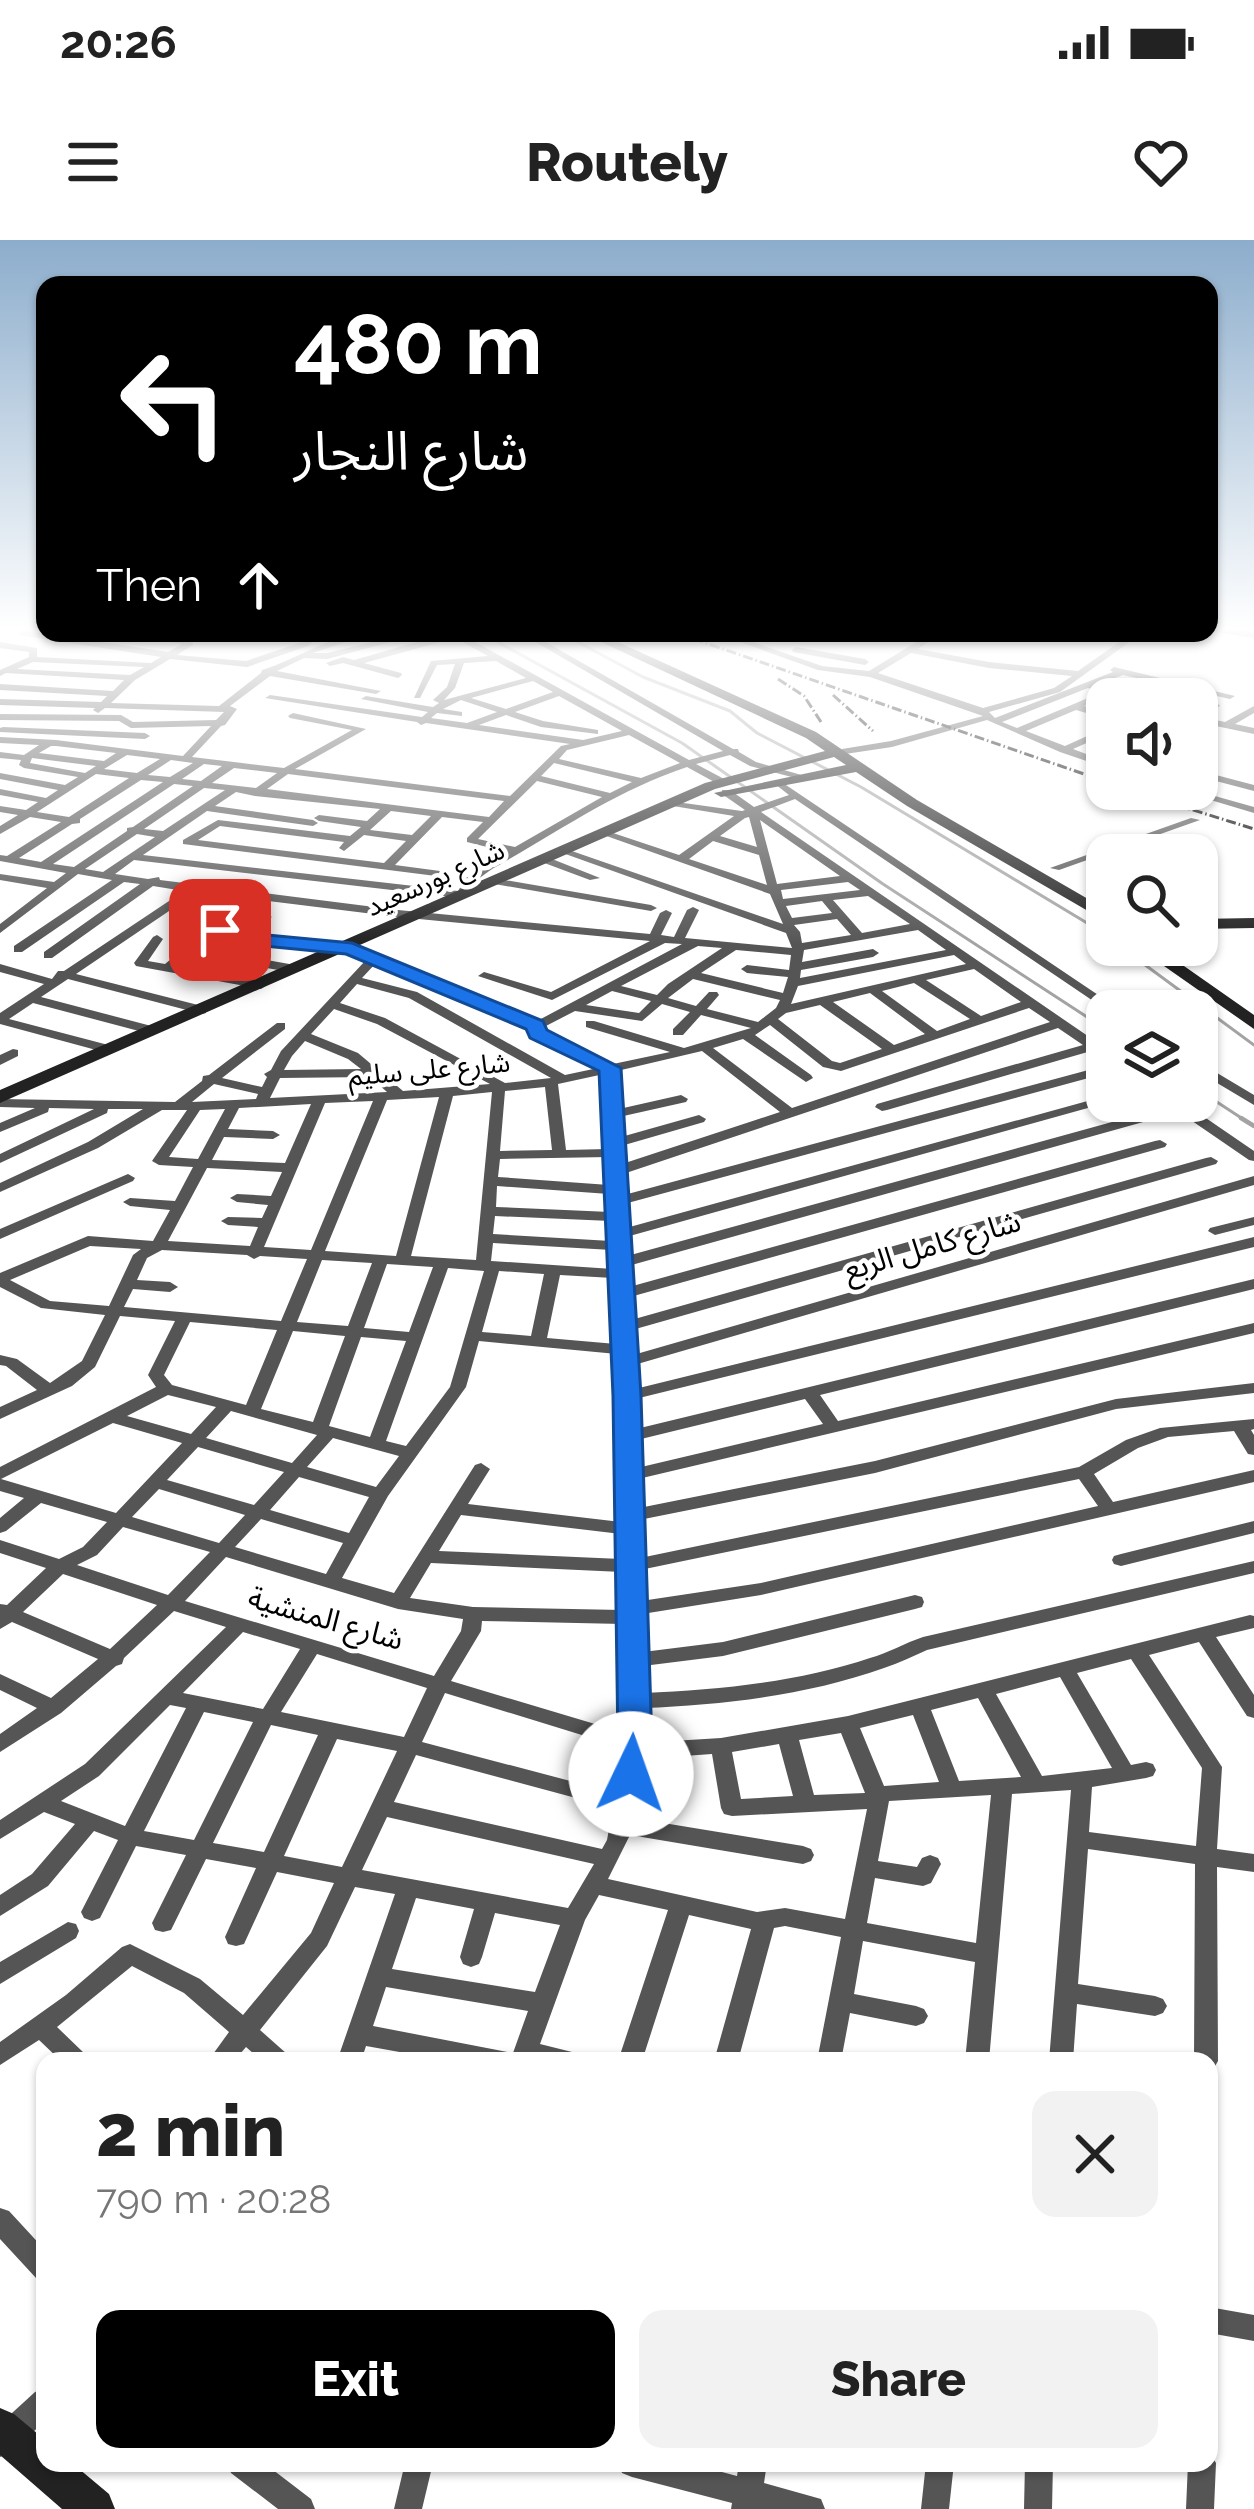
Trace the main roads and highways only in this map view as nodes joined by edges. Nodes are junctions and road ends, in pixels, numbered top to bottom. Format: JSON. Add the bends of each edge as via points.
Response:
{"nodes":[{"id":1,"x":804,"y":734,"type":"edge"},
{"id":2,"x":844,"y":759,"type":"junction"},
{"id":3,"x":728,"y":786,"type":"junction"},
{"id":4,"x":1019,"y":846,"type":"junction"},
{"id":5,"x":996,"y":853,"type":"junction"},
{"id":6,"x":1086,"y":887,"type":"edge"},
{"id":7,"x":1086,"y":905,"type":"edge"},
{"id":8,"x":1254,"y":923,"type":"edge"},
{"id":9,"x":1218,"y":924,"type":"edge"},
{"id":10,"x":1173,"y":966,"type":"edge"},
{"id":11,"x":1191,"y":966,"type":"edge"},
{"id":12,"x":1254,"y":1011,"type":"edge"},
{"id":13,"x":1254,"y":1022,"type":"edge"},
{"id":14,"x":0,"y":1100,"type":"edge"},
{"id":15,"x":2,"y":2436,"type":"edge"},
{"id":16,"x":36,"y":2463,"type":"edge"},
{"id":17,"x":47,"y":2472,"type":"edge"},
{"id":18,"x":94,"y":2509,"type":"edge"}],
"edges":[{"from":1,"to":2,"type":"main road"},
{"from":2,"to":3,"type":"main road","name":"شارع بورسعيد","via":[[795,760]]},
{"from":2,"to":3,"type":"main road","name":"شارع بورسعيد","via":[[783,791]]},
{"from":2,"to":4,"type":"main road"},
{"from":2,"to":5,"type":"main road"},
{"from":3,"to":14,"type":"main road","name":"شارع بورسعيد","via":[[673,802]]},
{"from":4,"to":5,"type":"main road"},
{"from":4,"to":6,"type":"main road"},
{"from":5,"to":7,"type":"main road"},
{"from":8,"to":9,"type":"main road"},
{"from":10,"to":13,"type":"main road"},
{"from":11,"to":12,"type":"main road"},
{"from":15,"to":16,"type":"main road"},
{"from":17,"to":18,"type":"main road"}]}
